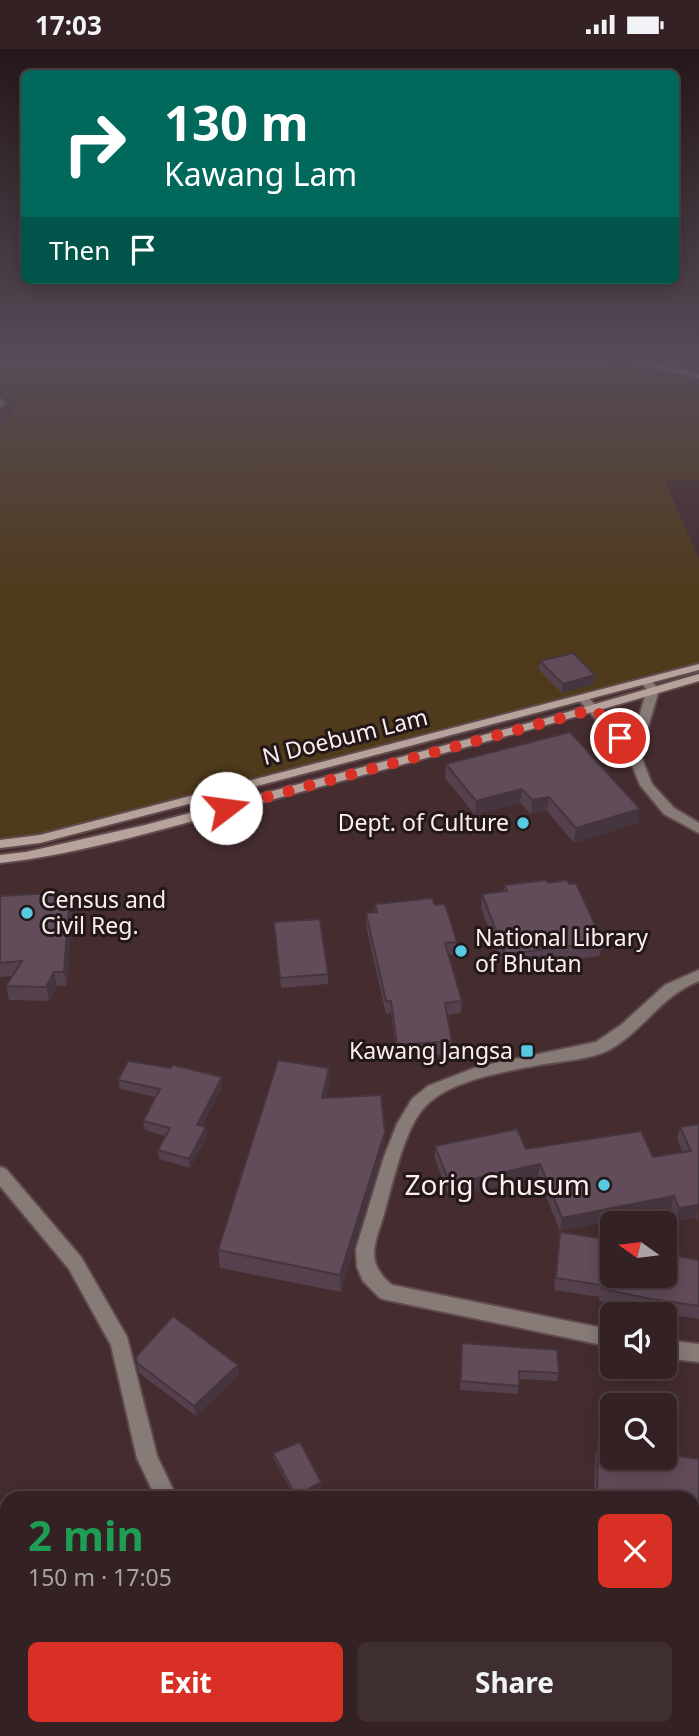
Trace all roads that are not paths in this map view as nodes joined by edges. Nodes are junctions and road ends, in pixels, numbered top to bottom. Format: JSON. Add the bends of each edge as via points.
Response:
{"nodes":[{"id":1,"x":699,"y":667,"type":"edge"},
{"id":2,"x":699,"y":677,"type":"edge"},
{"id":3,"x":649,"y":686,"type":"junction"},
{"id":4,"x":583,"y":698,"type":"junction"},
{"id":5,"x":595,"y":709,"type":"junction"},
{"id":6,"x":634,"y":754,"type":"junction"},
{"id":7,"x":699,"y":829,"type":"edge"},
{"id":8,"x":0,"y":844,"type":"edge"},
{"id":9,"x":0,"y":859,"type":"edge"},
{"id":10,"x":699,"y":975,"type":"edge"},
{"id":11,"x":0,"y":1174,"type":"edge"},
{"id":12,"x":600,"y":1336,"type":"edge"},
{"id":13,"x":677,"y":1350,"type":"edge"},
{"id":14,"x":699,"y":1353,"type":"edge"},
{"id":15,"x":164,"y":1491,"type":"edge"}],
"edges":[{"from":1,"to":3,"type":"main road","name":"N Doebum Lam"},
{"from":2,"to":3,"type":"main road","name":"N Doebum Lam"},
{"from":3,"to":4,"type":"main road","name":"N Doebum Lam"},
{"from":3,"to":5,"type":"main road","name":"N Doebum Lam"},
{"from":3,"to":6,"type":"street"},
{"from":4,"to":5,"type":"street"},
{"from":4,"to":8,"type":"main road","name":"N Doebum Lam","via":[[40,839]]},
{"from":5,"to":6,"type":"street"},
{"from":5,"to":9,"type":"main road","name":"N Doebum Lam","via":[[146,829]]},
{"from":6,"to":7,"type":"street","via":[[646,785],[669,811]]},
{"from":10,"to":12,"type":"street","via":[[667,989],[619,1037],[600,1047],[461,1078],[428,1094],[412,1111],[365,1247],[362,1259],[367,1272],[387,1292]]},
{"from":11,"to":15,"type":"street","via":[[75,1263],[120,1343],[147,1458]]},
{"from":13,"to":14,"type":"street"}]}
